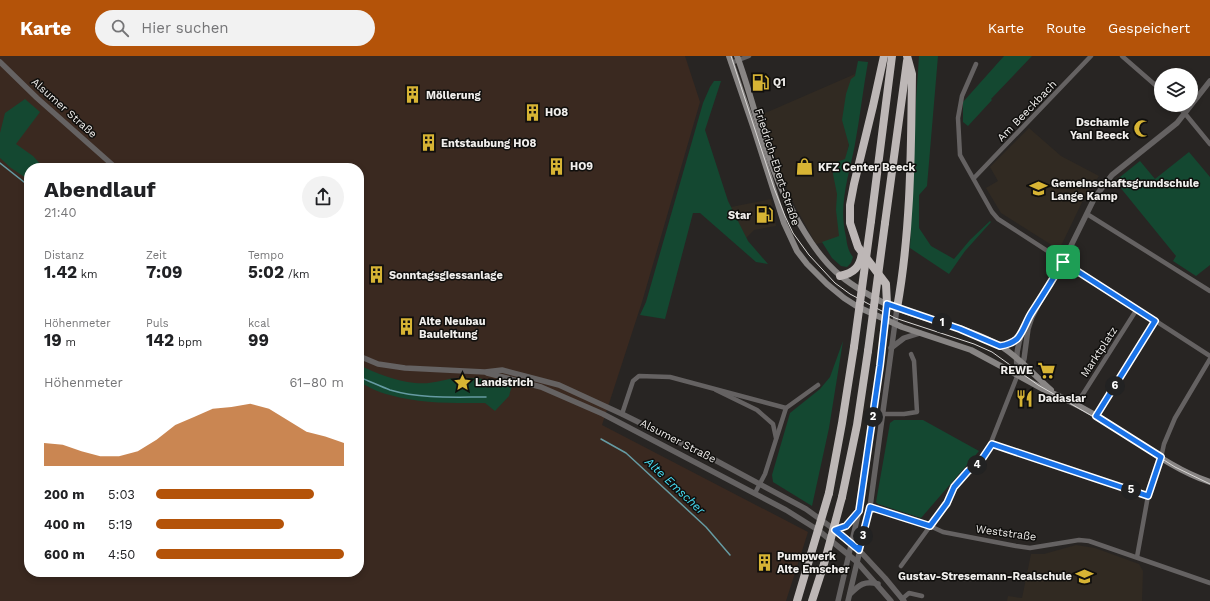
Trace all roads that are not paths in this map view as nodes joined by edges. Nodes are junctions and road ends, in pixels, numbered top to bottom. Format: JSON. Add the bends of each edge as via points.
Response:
{"nodes":[{"id":1,"x":729,"y":56,"type":"edge"},
{"id":2,"x":749,"y":56,"type":"edge"},
{"id":3,"x":884,"y":56,"type":"edge"},
{"id":4,"x":892,"y":56,"type":"edge"},
{"id":5,"x":907,"y":56,"type":"edge"},
{"id":6,"x":1091,"y":56,"type":"edge"},
{"id":7,"x":1122,"y":56,"type":"edge"},
{"id":8,"x":738,"y":58,"type":"edge"},
{"id":9,"x":0,"y":62,"type":"edge"},
{"id":10,"x":731,"y":63,"type":"junction"},
{"id":11,"x":976,"y":64,"type":"dead end"},
{"id":12,"x":1210,"y":80,"type":"edge"},
{"id":13,"x":1154,"y":84,"type":"edge"},
{"id":14,"x":1186,"y":113,"type":"junction"},
{"id":15,"x":1210,"y":144,"type":"edge"},
{"id":16,"x":110,"y":163,"type":"edge"},
{"id":17,"x":974,"y":178,"type":"junction"},
{"id":18,"x":1087,"y":214,"type":"junction"},
{"id":19,"x":862,"y":253,"type":"junction"},
{"id":20,"x":1063,"y":262,"type":"junction"},
{"id":21,"x":840,"y":276,"type":"junction"},
{"id":22,"x":1210,"y":291,"type":"edge"},
{"id":23,"x":1040,"y":301,"type":"junction"},
{"id":24,"x":887,"y":304,"type":"junction"},
{"id":25,"x":897,"y":308,"type":"junction"},
{"id":26,"x":1137,"y":309,"type":"junction"},
{"id":27,"x":886,"y":320,"type":"junction"},
{"id":28,"x":1155,"y":321,"type":"junction"},
{"id":29,"x":894,"y":324,"type":"junction"},
{"id":30,"x":920,"y":333,"type":"junction"},
{"id":31,"x":1022,"y":333,"type":"junction"},
{"id":32,"x":1000,"y":346,"type":"junction"},
{"id":33,"x":891,"y":348,"type":"junction"},
{"id":34,"x":911,"y":354,"type":"dead end"},
{"id":35,"x":1210,"y":356,"type":"edge"},
{"id":36,"x":364,"y":358,"type":"edge"},
{"id":37,"x":1016,"y":358,"type":"junction"},
{"id":38,"x":1210,"y":359,"type":"edge"},
{"id":39,"x":1022,"y":363,"type":"junction"},
{"id":40,"x":485,"y":372,"type":"junction"},
{"id":41,"x":1018,"y":374,"type":"junction"},
{"id":42,"x":704,"y":385,"type":"junction"},
{"id":43,"x":818,"y":385,"type":"dead end"},
{"id":44,"x":1054,"y":393,"type":"junction"},
{"id":45,"x":1076,"y":405,"type":"junction"},
{"id":46,"x":786,"y":408,"type":"junction"},
{"id":47,"x":622,"y":414,"type":"junction"},
{"id":48,"x":883,"y":414,"type":"junction"},
{"id":49,"x":1096,"y":416,"type":"junction"},
{"id":50,"x":776,"y":438,"type":"junction"},
{"id":51,"x":992,"y":444,"type":"junction"},
{"id":52,"x":1161,"y":457,"type":"junction"},
{"id":53,"x":1210,"y":482,"type":"edge"},
{"id":54,"x":760,"y":484,"type":"junction"},
{"id":55,"x":756,"y":493,"type":"junction"},
{"id":56,"x":1148,"y":496,"type":"junction"},
{"id":57,"x":870,"y":507,"type":"junction"},
{"id":58,"x":859,"y":511,"type":"junction"},
{"id":59,"x":930,"y":526,"type":"junction"},
{"id":60,"x":835,"y":530,"type":"junction"},
{"id":61,"x":852,"y":543,"type":"junction"},
{"id":62,"x":859,"y":550,"type":"junction"},
{"id":63,"x":849,"y":555,"type":"junction"},
{"id":64,"x":1137,"y":558,"type":"junction"},
{"id":65,"x":856,"y":561,"type":"junction"},
{"id":66,"x":901,"y":566,"type":"dead end"},
{"id":67,"x":1210,"y":583,"type":"edge"},
{"id":68,"x":878,"y":584,"type":"junction"},
{"id":69,"x":849,"y":595,"type":"junction"},
{"id":70,"x":922,"y":596,"type":"dead end"},
{"id":71,"x":903,"y":600,"type":"edge"},
{"id":72,"x":797,"y":601,"type":"edge"},
{"id":73,"x":812,"y":601,"type":"edge"},
{"id":74,"x":838,"y":601,"type":"edge"},
{"id":75,"x":848,"y":601,"type":"edge"},
{"id":76,"x":891,"y":601,"type":"edge"}],
"edges":[{"from":1,"to":10,"type":"main road","name":"Friedrich-Ebert-Straße"},
{"from":2,"to":8,"type":"street"},
{"from":3,"to":19,"type":"highway","via":[[850,205],[850,223],[855,241]]},
{"from":4,"to":72,"type":"highway","bridge":true,"via":[[842,423],[828,493]]},
{"from":5,"to":25,"type":"highway","via":[[912,74],[910,186],[905,253]]},
{"from":5,"to":73,"type":"highway","bridge":true,"via":[[857,425],[842,497]]},
{"from":6,"to":17,"type":"street","name":"Am Beeckbach"},
{"from":7,"to":13,"type":"street"},
{"from":8,"to":10,"type":"street"},
{"from":8,"to":21,"type":"main road","name":"Friedrich-Ebert-Straße","via":[[773,168],[786,197],[818,252]]},
{"from":9,"to":16,"type":"street","name":"Alsumer Straße"},
{"from":10,"to":27,"type":"main road","name":"Friedrich-Ebert-Straße","via":[[784,223],[797,251],[819,277],[844,298]]},
{"from":11,"to":17,"type":"street","via":[[962,96],[958,118],[960,155]]},
{"from":12,"to":14,"type":"street"},
{"from":14,"to":15,"type":"street"},
{"from":14,"to":18,"type":"street","via":[[1112,175],[1095,197]]},
{"from":17,"to":20,"type":"street","via":[[992,212],[998,218]]},
{"from":18,"to":20,"type":"street"},
{"from":18,"to":22,"type":"street"},
{"from":19,"to":21,"type":"highway","via":[[861,262],[855,271]]},
{"from":19,"to":24,"type":"highway","via":[[886,284]]},
{"from":20,"to":23,"type":"street"},
{"from":20,"to":26,"type":"street"},
{"from":21,"to":24,"type":"main road","name":"Friedrich-Ebert-Straße"},
{"from":23,"to":31,"type":"street"},
{"from":23,"to":39,"type":"street","via":[[1030,324]]},
{"from":24,"to":25,"type":"main road","name":"Friedrich-Ebert-Straße"},
{"from":24,"to":27,"type":"street"},
{"from":25,"to":29,"type":"street"},
{"from":25,"to":32,"type":"main road","name":"Friedrich-Ebert-Straße","via":[[960,329]]},
{"from":26,"to":28,"type":"street"},
{"from":26,"to":45,"type":"street","name":"Marktplatz"},
{"from":27,"to":29,"type":"main road","name":"Friedrich-Ebert-Straße"},
{"from":27,"to":58,"type":"street"},
{"from":28,"to":35,"type":"street"},
{"from":28,"to":49,"type":"street"},
{"from":29,"to":30,"type":"main road","name":"Friedrich-Ebert-Straße"},
{"from":29,"to":33,"type":"street"},
{"from":30,"to":33,"type":"street","via":[[904,338]]},
{"from":30,"to":41,"type":"main road","name":"Friedrich-Ebert-Straße","via":[[971,350]]},
{"from":31,"to":32,"type":"street","via":[[1012,342]]},
{"from":31,"to":37,"type":"street"},
{"from":32,"to":37,"type":"main road","name":"Friedrich-Ebert-Straße"},
{"from":33,"to":48,"type":"street"},
{"from":34,"to":48,"type":"street","via":[[914,361],[917,412]]},
{"from":36,"to":40,"type":"street","name":"Alsumer Straße","via":[[378,364],[405,368]]},
{"from":37,"to":39,"type":"main road","name":"Friedrich-Ebert-Straße"},
{"from":37,"to":41,"type":"street"},
{"from":38,"to":52,"type":"street","via":[[1175,418]]},
{"from":39,"to":41,"type":"street"},
{"from":39,"to":44,"type":"main road","name":"Friedrich-Ebert-Straße"},
{"from":40,"to":47,"type":"street","name":"Alsumer Straße","via":[[502,370],[559,385]]},
{"from":40,"to":55,"type":"street","name":"Alsumer Straße","via":[[541,387],[571,399]]},
{"from":41,"to":44,"type":"main road","name":"Friedrich-Ebert-Straße"},
{"from":41,"to":51,"type":"street"},
{"from":42,"to":46,"type":"street"},
{"from":42,"to":47,"type":"street","via":[[670,377],[639,376],[633,381]]},
{"from":42,"to":50,"type":"street","via":[[757,410],[773,424]]},
{"from":43,"to":46,"type":"street"},
{"from":44,"to":45,"type":"main road","name":"Friedrich-Ebert-Straße"},
{"from":45,"to":49,"type":"main road","name":"Friedrich-Ebert-Straße"},
{"from":46,"to":50,"type":"street"},
{"from":47,"to":54,"type":"street","name":"Alsumer Straße"},
{"from":48,"to":57,"type":"street"},
{"from":49,"to":52,"type":"main road","name":"Friedrich-Ebert-Straße"},
{"from":50,"to":54,"type":"street"},
{"from":51,"to":56,"type":"street"},
{"from":51,"to":59,"type":"street","via":[[980,462],[954,487],[947,503]]},
{"from":52,"to":53,"type":"main road","name":"Friedrich-Ebert-Straße","via":[[1193,476]]},
{"from":52,"to":56,"type":"street"},
{"from":54,"to":55,"type":"street"},
{"from":54,"to":60,"type":"street","name":"Alsumer Straße","via":[[806,509]]},
{"from":55,"to":63,"type":"street","name":"Alsumer Straße","via":[[800,518]]},
{"from":56,"to":64,"type":"street"},
{"from":57,"to":59,"type":"street","name":"Weststraße"},
{"from":57,"to":62,"type":"street"},
{"from":58,"to":60,"type":"street","via":[[846,526]]},
{"from":58,"to":61,"type":"street"},
{"from":59,"to":64,"type":"street","name":"Weststraße","via":[[943,532],[1030,548],[1088,541]]},
{"from":59,"to":66,"type":"street"},
{"from":60,"to":61,"type":"street","name":"Alsumer Straße"},
{"from":61,"to":62,"type":"street","name":"Alsumer Straße"},
{"from":61,"to":63,"type":"street"},
{"from":62,"to":65,"type":"street"},
{"from":62,"to":71,"type":"street","name":"Alsumer Straße"},
{"from":63,"to":65,"type":"street","name":"Alsumer Straße"},
{"from":63,"to":74,"type":"street"},
{"from":64,"to":67,"type":"street","name":"Weststraße"},
{"from":65,"to":68,"type":"street","name":"Alsumer Straße"},
{"from":65,"to":69,"type":"street"},
{"from":68,"to":69,"type":"street","via":[[860,584]]},
{"from":68,"to":76,"type":"street","name":"Alsumer Straße"},
{"from":69,"to":75,"type":"street"},
{"from":70,"to":71,"type":"street","via":[[908,593]]}]}
